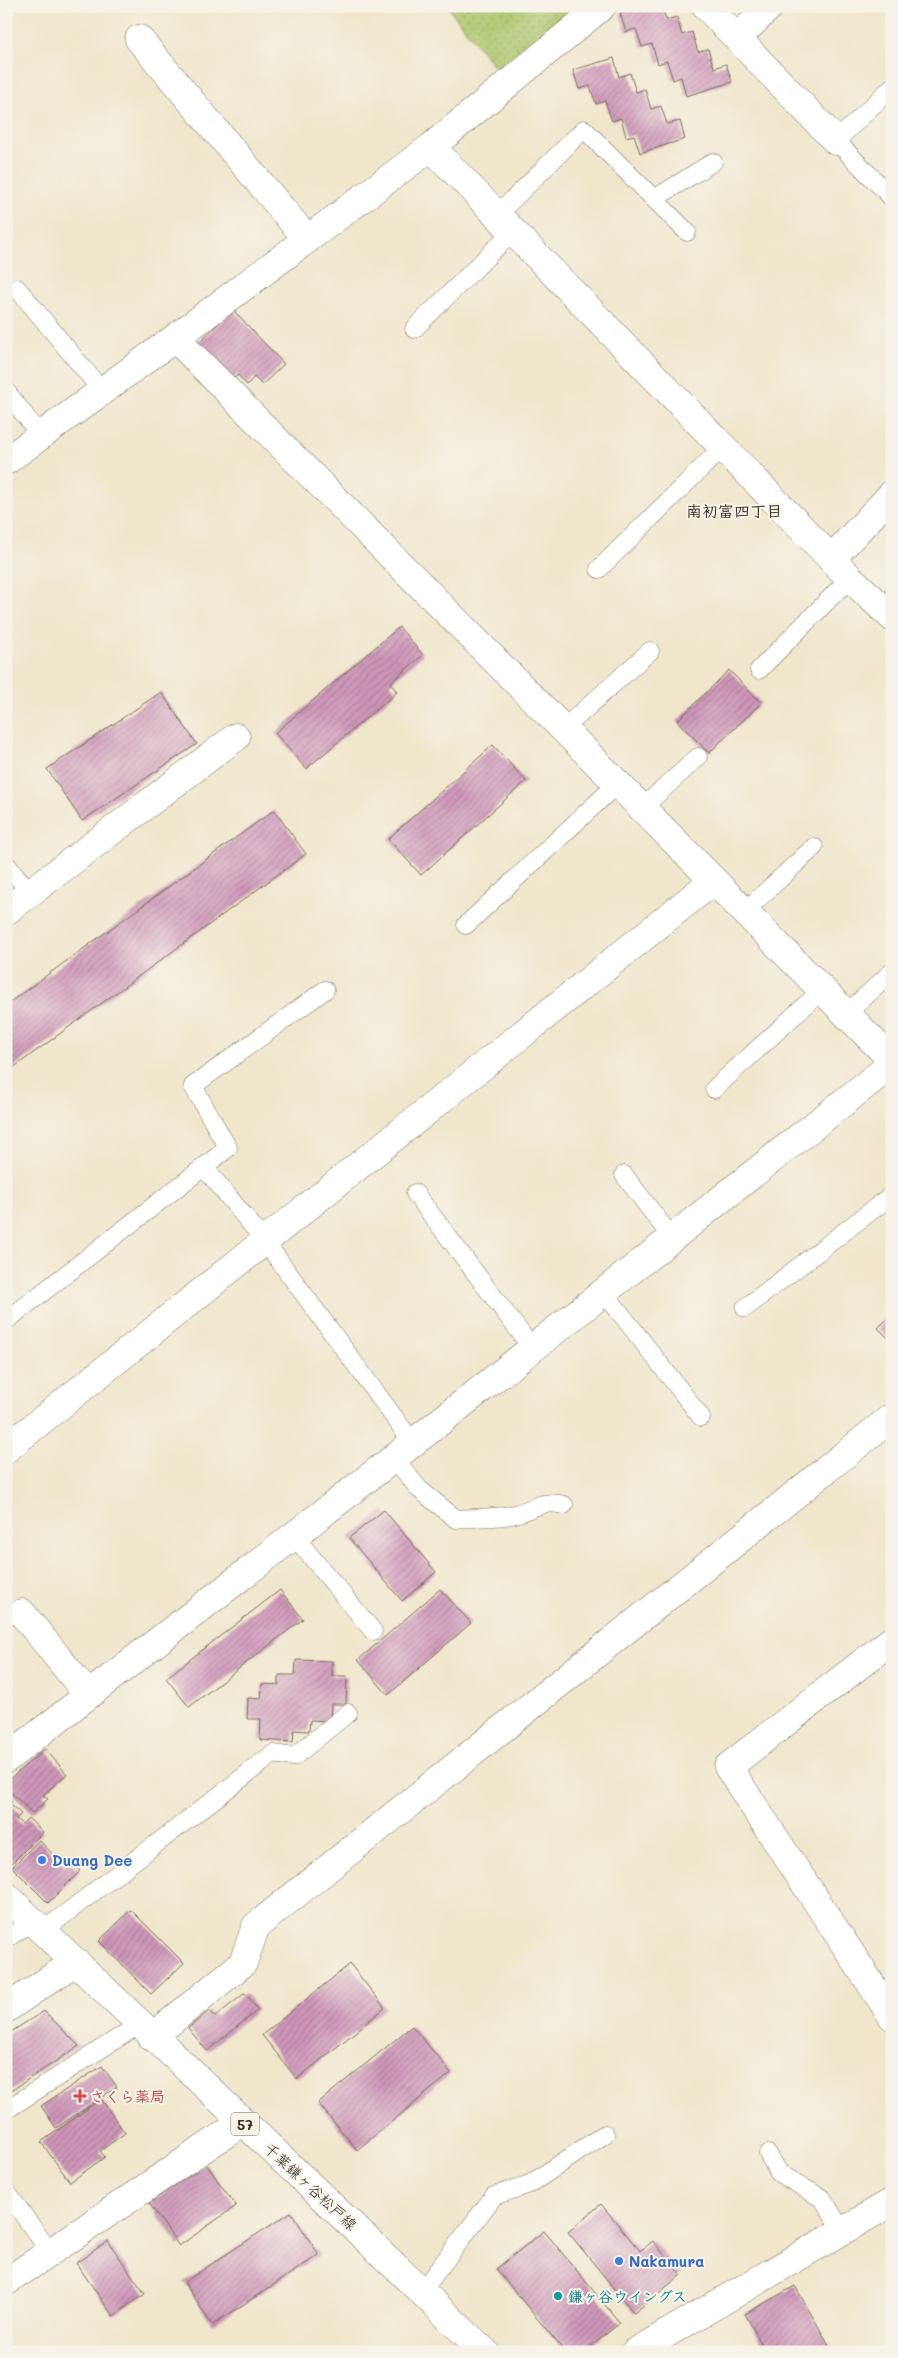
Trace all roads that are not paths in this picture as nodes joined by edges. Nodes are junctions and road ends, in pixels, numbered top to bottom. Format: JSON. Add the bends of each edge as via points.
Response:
{"nodes":[{"id":1,"x":602,"y":6,"type":"edge"},
{"id":2,"x":706,"y":6,"type":"edge"},
{"id":3,"x":770,"y":6,"type":"edge"},
{"id":4,"x":737,"y":38,"type":"junction"},
{"id":5,"x":139,"y":39,"type":"dead end"},
{"id":6,"x":892,"y":87,"type":"edge"},
{"id":7,"x":836,"y":141,"type":"junction"},
{"id":8,"x":431,"y":147,"type":"junction"},
{"id":9,"x":713,"y":162,"type":"dead end"},
{"id":10,"x":892,"y":198,"type":"edge"},
{"id":11,"x":654,"y":199,"type":"junction"},
{"id":12,"x":505,"y":223,"type":"junction"},
{"id":13,"x":687,"y":232,"type":"dead end"},
{"id":14,"x":308,"y":239,"type":"junction"},
{"id":15,"x":17,"y":288,"type":"dead end"},
{"id":16,"x":414,"y":328,"type":"dead end"},
{"id":17,"x":175,"y":338,"type":"junction"},
{"id":18,"x":6,"y":391,"type":"edge"},
{"id":19,"x":102,"y":391,"type":"junction"},
{"id":20,"x":41,"y":436,"type":"junction"},
{"id":21,"x":723,"y":447,"type":"junction"},
{"id":22,"x":6,"y":461,"type":"edge"},
{"id":23,"x":892,"y":494,"type":"edge"},
{"id":24,"x":831,"y":559,"type":"junction"},
{"id":25,"x":599,"y":569,"type":"dead end"},
{"id":26,"x":850,"y":578,"type":"junction"},
{"id":27,"x":892,"y":617,"type":"edge"},
{"id":28,"x":650,"y":651,"type":"dead end"},
{"id":29,"x":759,"y":670,"type":"dead end"},
{"id":30,"x":562,"y":730,"type":"junction"},
{"id":31,"x":236,"y":737,"type":"dead end"},
{"id":32,"x":698,"y":757,"type":"dead end"},
{"id":33,"x":617,"y":784,"type":"junction"},
{"id":34,"x":641,"y":809,"type":"junction"},
{"id":35,"x":814,"y":846,"type":"dead end"},
{"id":36,"x":6,"y":864,"type":"edge"},
{"id":37,"x":713,"y":881,"type":"junction"},
{"id":38,"x":30,"y":892,"type":"junction"},
{"id":39,"x":6,"y":911,"type":"edge"},
{"id":40,"x":744,"y":912,"type":"junction"},
{"id":41,"x":466,"y":925,"type":"dead end"},
{"id":42,"x":892,"y":972,"type":"edge"},
{"id":43,"x":325,"y":990,"type":"dead end"},
{"id":44,"x":822,"y":990,"type":"junction"},
{"id":45,"x":846,"y":1014,"type":"junction"},
{"id":46,"x":892,"y":1060,"type":"edge"},
{"id":47,"x":892,"y":1064,"type":"edge"},
{"id":48,"x":714,"y":1089,"type":"dead end"},
{"id":49,"x":204,"y":1167,"type":"junction"},
{"id":50,"x":624,"y":1175,"type":"dead end"},
{"id":51,"x":415,"y":1193,"type":"dead end"},
{"id":52,"x":892,"y":1195,"type":"edge"},
{"id":53,"x":672,"y":1238,"type":"junction"},
{"id":54,"x":264,"y":1240,"type":"junction"},
{"id":55,"x":604,"y":1292,"type":"junction"},
{"id":56,"x":745,"y":1308,"type":"dead end"},
{"id":57,"x":6,"y":1321,"type":"edge"},
{"id":58,"x":532,"y":1348,"type":"junction"},
{"id":59,"x":701,"y":1417,"type":"dead end"},
{"id":60,"x":892,"y":1417,"type":"edge"},
{"id":61,"x":6,"y":1449,"type":"edge"},
{"id":62,"x":403,"y":1450,"type":"junction"},
{"id":63,"x":564,"y":1505,"type":"dead end"},
{"id":64,"x":294,"y":1536,"type":"junction"},
{"id":65,"x":22,"y":1613,"type":"dead end"},
{"id":66,"x":373,"y":1631,"type":"dead end"},
{"id":67,"x":892,"y":1640,"type":"edge"},
{"id":68,"x":88,"y":1695,"type":"junction"},
{"id":69,"x":348,"y":1713,"type":"dead end"},
{"id":70,"x":6,"y":1759,"type":"edge"},
{"id":71,"x":20,"y":1912,"type":"edge"},
{"id":72,"x":6,"y":1939,"type":"edge"},
{"id":73,"x":75,"y":1962,"type":"junction"},
{"id":74,"x":6,"y":2009,"type":"edge"},
{"id":75,"x":892,"y":2016,"type":"edge"},
{"id":76,"x":146,"y":2030,"type":"junction"},
{"id":77,"x":6,"y":2110,"type":"edge"},
{"id":78,"x":243,"y":2122,"type":"junction"},
{"id":79,"x":605,"y":2134,"type":"dead end"},
{"id":80,"x":768,"y":2154,"type":"dead end"},
{"id":81,"x":6,"y":2191,"type":"edge"},
{"id":82,"x":892,"y":2202,"type":"edge"},
{"id":83,"x":842,"y":2231,"type":"junction"},
{"id":84,"x":50,"y":2252,"type":"junction"},
{"id":85,"x":6,"y":2282,"type":"edge"},
{"id":86,"x":422,"y":2291,"type":"junction"},
{"id":87,"x":485,"y":2352,"type":"edge"},
{"id":88,"x":635,"y":2352,"type":"edge"}],
"edges":[{"from":1,"to":8,"type":"street"},
{"from":2,"to":4,"type":"street"},
{"from":3,"to":4,"type":"street"},
{"from":4,"to":7,"type":"street"},
{"from":5,"to":14,"type":"street"},
{"from":6,"to":7,"type":"lane"},
{"from":7,"to":10,"type":"lane"},
{"from":8,"to":12,"type":"street"},
{"from":8,"to":14,"type":"street"},
{"from":9,"to":11,"type":"lane"},
{"from":11,"to":12,"type":"lane","via":[[584,129]]},
{"from":11,"to":13,"type":"lane"},
{"from":12,"to":16,"type":"lane"},
{"from":12,"to":21,"type":"street"},
{"from":14,"to":17,"type":"street"},
{"from":15,"to":19,"type":"lane"},
{"from":17,"to":19,"type":"street"},
{"from":17,"to":30,"type":"street"},
{"from":18,"to":20,"type":"lane"},
{"from":19,"to":20,"type":"street"},
{"from":20,"to":22,"type":"street"},
{"from":21,"to":24,"type":"street"},
{"from":21,"to":25,"type":"lane"},
{"from":23,"to":24,"type":"street"},
{"from":24,"to":26,"type":"street"},
{"from":26,"to":27,"type":"street"},
{"from":26,"to":29,"type":"lane"},
{"from":28,"to":30,"type":"lane"},
{"from":30,"to":33,"type":"street"},
{"from":31,"to":38,"type":"street"},
{"from":32,"to":34,"type":"lane"},
{"from":33,"to":34,"type":"street"},
{"from":33,"to":41,"type":"lane"},
{"from":34,"to":37,"type":"street"},
{"from":35,"to":40,"type":"lane"},
{"from":36,"to":38,"type":"lane"},
{"from":37,"to":40,"type":"street"},
{"from":37,"to":54,"type":"street"},
{"from":38,"to":39,"type":"street"},
{"from":40,"to":44,"type":"street"},
{"from":42,"to":45,"type":"lane"},
{"from":43,"to":49,"type":"lane","via":[[193,1086],[228,1148]]},
{"from":44,"to":45,"type":"street"},
{"from":44,"to":48,"type":"lane"},
{"from":45,"to":46,"type":"street"},
{"from":47,"to":53,"type":"street"},
{"from":49,"to":54,"type":"lane"},
{"from":49,"to":57,"type":"lane"},
{"from":50,"to":53,"type":"lane"},
{"from":51,"to":58,"type":"lane"},
{"from":52,"to":56,"type":"lane"},
{"from":53,"to":55,"type":"street"},
{"from":54,"to":61,"type":"street"},
{"from":54,"to":62,"type":"lane"},
{"from":55,"to":58,"type":"street"},
{"from":55,"to":59,"type":"lane"},
{"from":58,"to":62,"type":"street"},
{"from":60,"to":76,"type":"street","via":[[256,1926],[243,1963]]},
{"from":62,"to":63,"type":"lane","via":[[419,1488],[456,1519],[515,1514],[550,1502]]},
{"from":62,"to":64,"type":"street"},
{"from":64,"to":66,"type":"lane"},
{"from":64,"to":68,"type":"street"},
{"from":65,"to":68,"type":"street"},
{"from":67,"to":75,"type":"street","via":[[728,1767]]},
{"from":68,"to":70,"type":"street"},
{"from":69,"to":71,"type":"lane","via":[[294,1756],[273,1754]]},
{"from":71,"to":72,"type":"lane"},
{"from":71,"to":73,"type":"street","name":"千葉鎌ヶ谷松戸線","number":"57"},
{"from":73,"to":74,"type":"street"},
{"from":73,"to":76,"type":"street","name":"千葉鎌ヶ谷松戸線","number":"57"},
{"from":76,"to":77,"type":"lane"},
{"from":76,"to":78,"type":"street","name":"千葉鎌ヶ谷松戸線","number":"57"},
{"from":78,"to":84,"type":"street"},
{"from":78,"to":86,"type":"street","name":"千葉鎌ヶ谷松戸線","number":"57"},
{"from":79,"to":86,"type":"lane","via":[[530,2184],[494,2196]]},
{"from":80,"to":83,"type":"lane","via":[[779,2173],[823,2199]]},
{"from":81,"to":84,"type":"lane"},
{"from":82,"to":83,"type":"street"},
{"from":83,"to":88,"type":"street"},
{"from":84,"to":85,"type":"street"},
{"from":86,"to":87,"type":"street","name":"千葉鎌ヶ谷松戸線","number":"57"}]}
